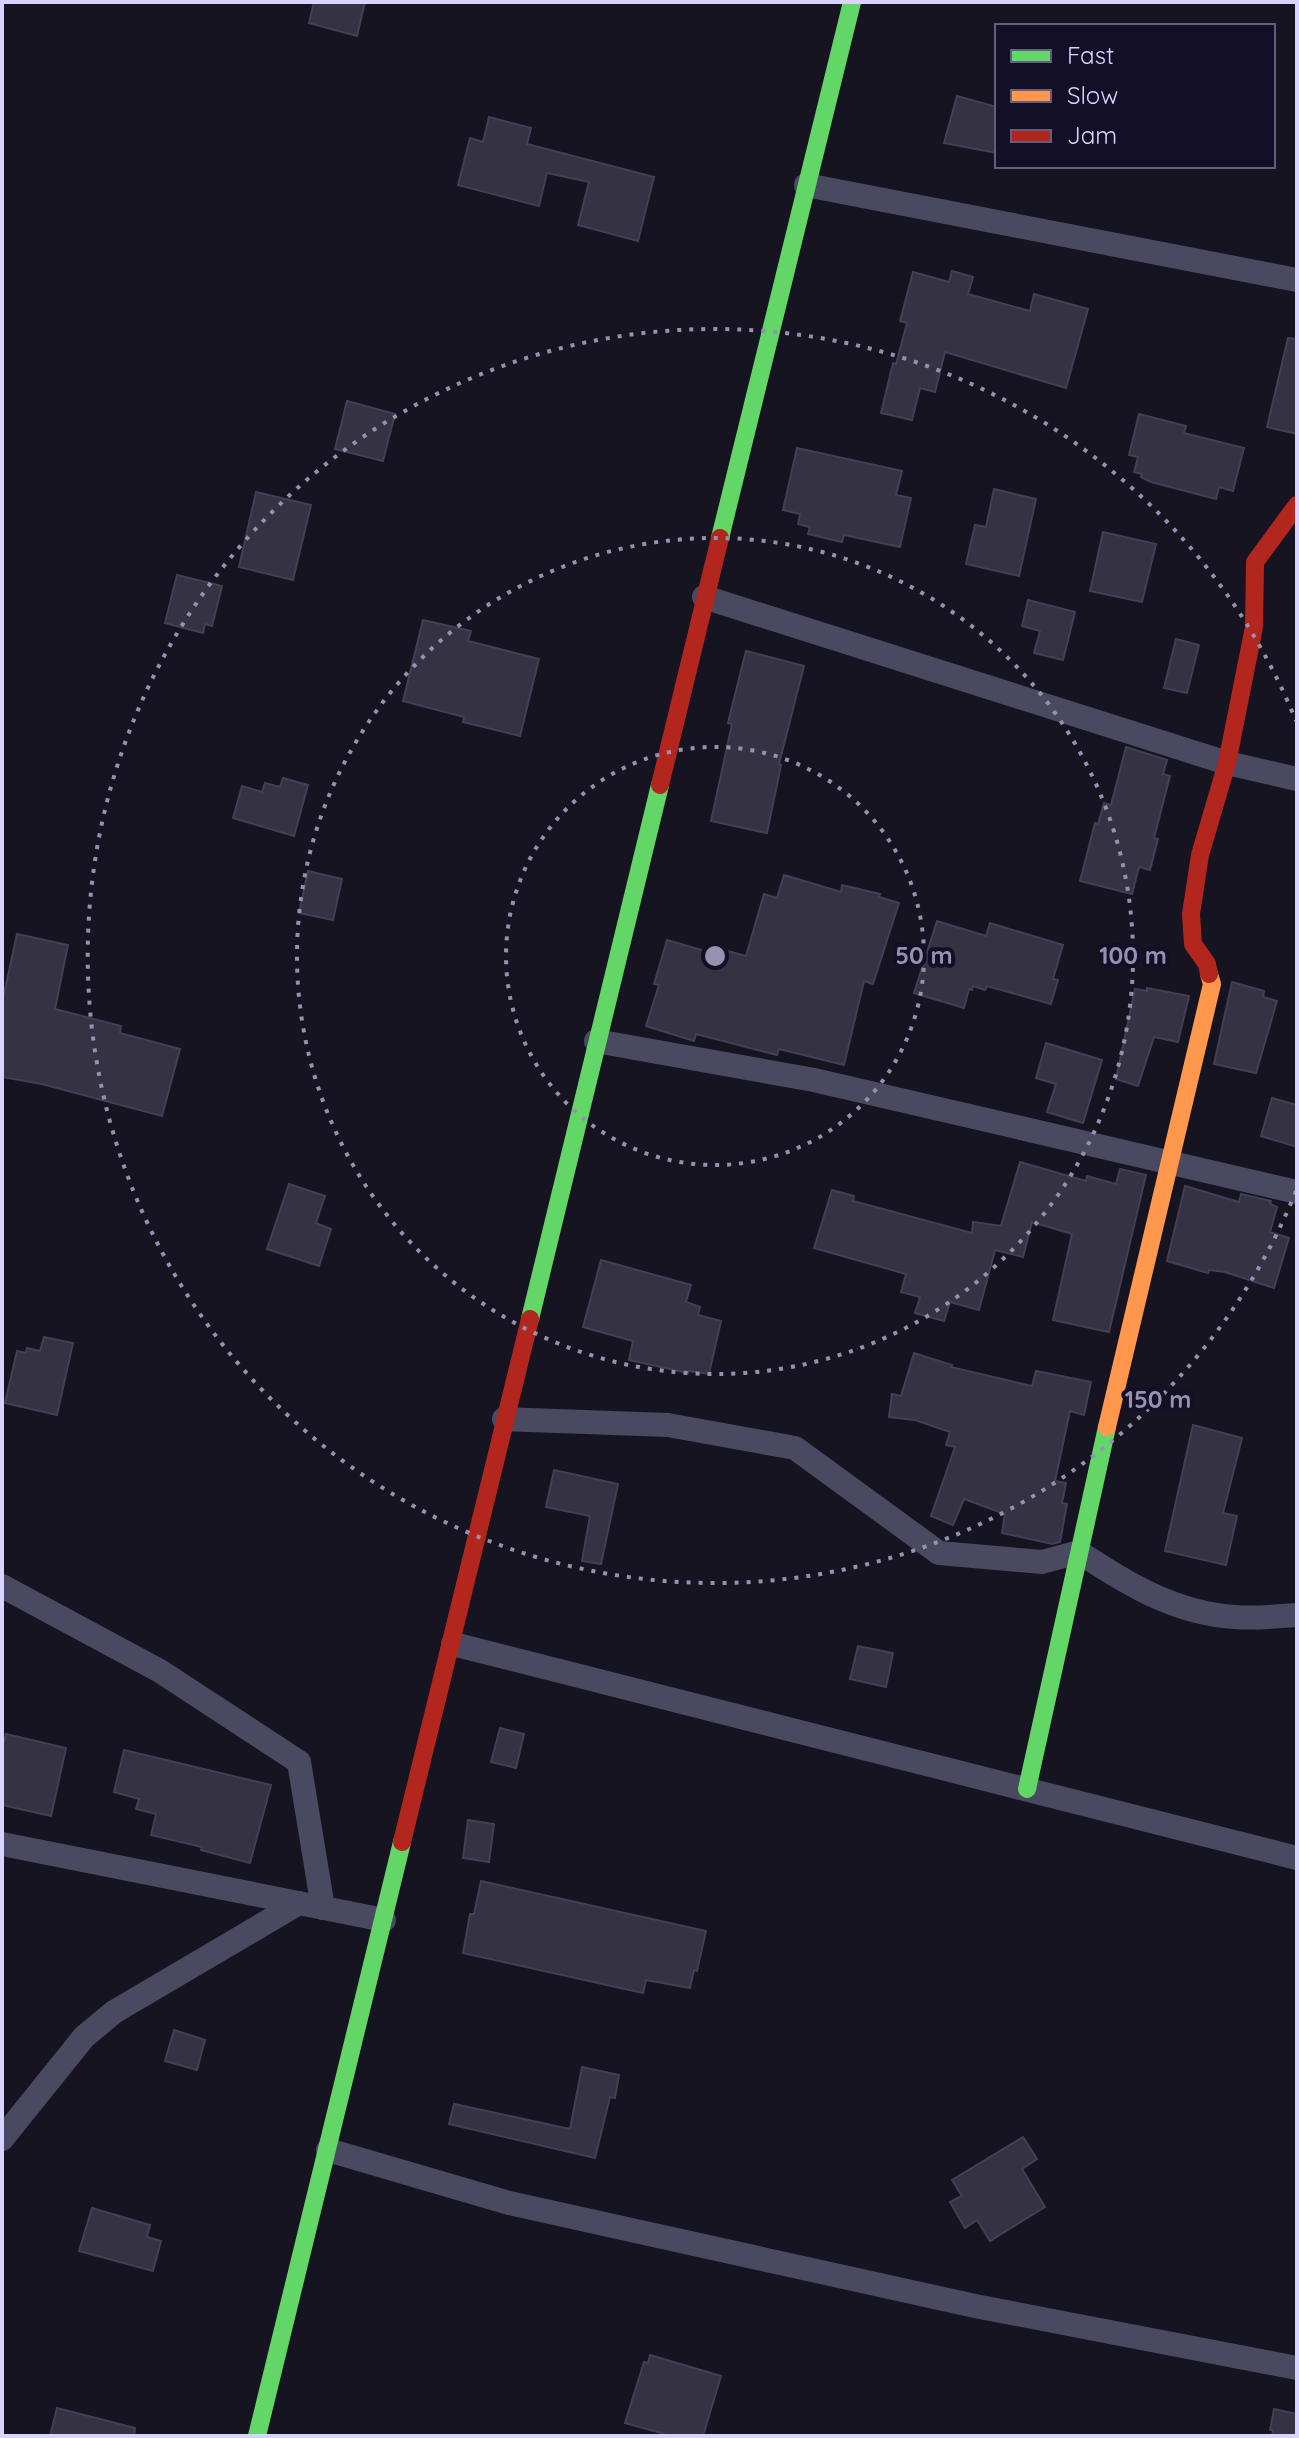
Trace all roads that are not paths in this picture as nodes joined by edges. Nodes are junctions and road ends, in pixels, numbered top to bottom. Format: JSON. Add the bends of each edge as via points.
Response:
{"nodes":[{"id":1,"x":852,"y":2,"type":"edge"},
{"id":2,"x":806,"y":185,"type":"junction"},
{"id":3,"x":1297,"y":280,"type":"edge"},
{"id":4,"x":1297,"y":505,"type":"edge"},
{"id":5,"x":704,"y":597,"type":"junction"},
{"id":6,"x":1227,"y":763,"type":"junction"},
{"id":7,"x":1297,"y":779,"type":"edge"},
{"id":8,"x":596,"y":1041,"type":"junction"},
{"id":9,"x":1169,"y":1161,"type":"junction"},
{"id":10,"x":1297,"y":1192,"type":"edge"},
{"id":11,"x":504,"y":1419,"type":"junction"},
{"id":12,"x":1079,"y":1552,"type":"junction"},
{"id":13,"x":2,"y":1586,"type":"edge"},
{"id":14,"x":1297,"y":1615,"type":"edge"},
{"id":15,"x":453,"y":1644,"type":"junction"},
{"id":16,"x":1027,"y":1789,"type":"junction"},
{"id":17,"x":2,"y":1844,"type":"edge"},
{"id":18,"x":1297,"y":1858,"type":"edge"},
{"id":19,"x":299,"y":1903,"type":"junction"},
{"id":20,"x":323,"y":1908,"type":"junction"},
{"id":21,"x":384,"y":1920,"type":"junction"},
{"id":22,"x":2,"y":2139,"type":"edge"},
{"id":23,"x":328,"y":2150,"type":"junction"},
{"id":24,"x":1297,"y":2368,"type":"edge"},
{"id":25,"x":257,"y":2436,"type":"edge"}],
"edges":[{"from":1,"to":2,"type":"street"},
{"from":2,"to":3,"type":"street"},
{"from":2,"to":5,"type":"street"},
{"from":4,"to":6,"type":"street","via":[[1255,562],[1254,627]]},
{"from":5,"to":6,"type":"street"},
{"from":5,"to":8,"type":"street"},
{"from":6,"to":7,"type":"street"},
{"from":6,"to":9,"type":"street","via":[[1200,855],[1191,914],[1193,944],[1207,964],[1212,984]]},
{"from":8,"to":9,"type":"street","via":[[814,1080]]},
{"from":8,"to":11,"type":"street"},
{"from":9,"to":10,"type":"street"},
{"from":9,"to":12,"type":"street"},
{"from":11,"to":12,"type":"street","via":[[668,1425],[795,1448],[939,1553],[1042,1562]]},
{"from":11,"to":15,"type":"street"},
{"from":12,"to":14,"type":"street","via":[[1129,1586],[1185,1609],[1235,1617]]},
{"from":12,"to":16,"type":"street"},
{"from":13,"to":20,"type":"street","via":[[160,1671],[299,1762]]},
{"from":15,"to":16,"type":"street"},
{"from":15,"to":21,"type":"street"},
{"from":16,"to":18,"type":"street"},
{"from":17,"to":19,"type":"street"},
{"from":19,"to":20,"type":"street"},
{"from":19,"to":22,"type":"street","via":[[114,2012],[84,2037]]},
{"from":20,"to":21,"type":"street"},
{"from":21,"to":23,"type":"street"},
{"from":23,"to":24,"type":"street","via":[[540,2210],[975,2306]]},
{"from":23,"to":25,"type":"street"}]}
